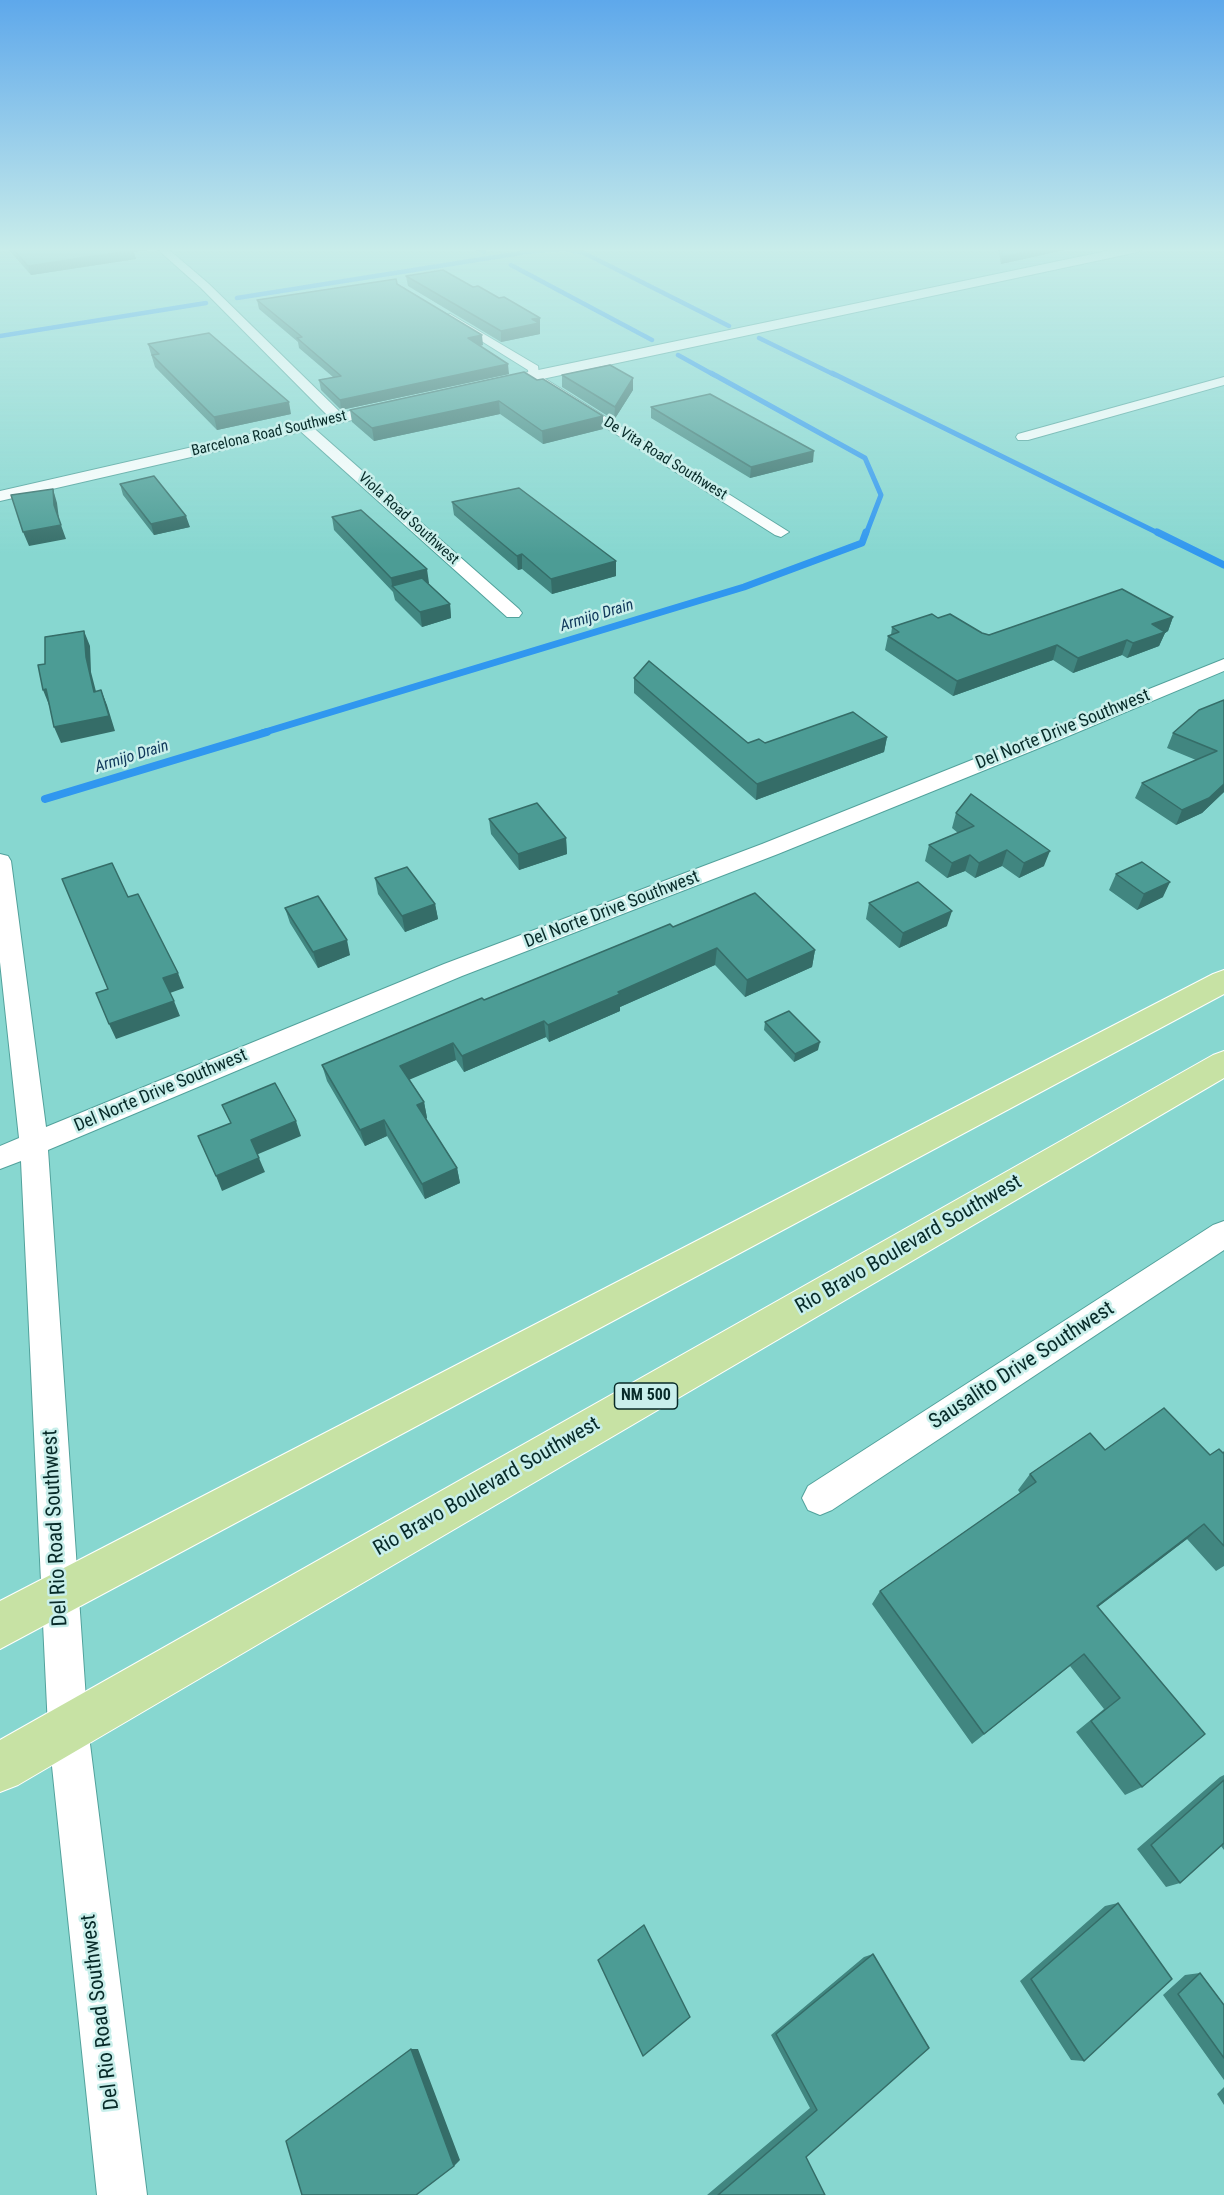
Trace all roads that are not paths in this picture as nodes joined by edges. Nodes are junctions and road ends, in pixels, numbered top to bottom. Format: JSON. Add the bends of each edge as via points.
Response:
{"nodes":[{"id":1,"x":270,"y":350,"type":"edge"},
{"id":2,"x":504,"y":350,"type":"edge"},
{"id":3,"x":654,"y":350,"type":"edge"},
{"id":4,"x":533,"y":376,"type":"junction"},
{"id":5,"x":1224,"y":381,"type":"edge"},
{"id":6,"x":476,"y":388,"type":"edge"},
{"id":7,"x":407,"y":403,"type":"edge"},
{"id":8,"x":338,"y":418,"type":"junction"},
{"id":9,"x":303,"y":426,"type":"junction"},
{"id":10,"x":1023,"y":437,"type":"dead end"},
{"id":11,"x":0,"y":496,"type":"edge"},
{"id":12,"x":781,"y":532,"type":"dead end"},
{"id":13,"x":513,"y":613,"type":"dead end"},
{"id":14,"x":1224,"y":664,"type":"edge"},
{"id":15,"x":0,"y":861,"type":"edge"},
{"id":16,"x":1224,"y":981,"type":"edge"},
{"id":17,"x":1224,"y":1063,"type":"edge"},
{"id":18,"x":34,"y":1144,"type":"junction"},
{"id":19,"x":0,"y":1158,"type":"edge"},
{"id":20,"x":1224,"y":1234,"type":"edge"},
{"id":21,"x":820,"y":1498,"type":"dead end"},
{"id":22,"x":60,"y":1593,"type":"junction"},
{"id":23,"x":0,"y":1626,"type":"edge"},
{"id":24,"x":68,"y":1728,"type":"junction"},
{"id":25,"x":0,"y":1767,"type":"edge"},
{"id":26,"x":122,"y":2195,"type":"edge"}],
"edges":[{"from":1,"to":8,"type":"street"},
{"from":2,"to":4,"type":"street","name":"De Vita Road Southwest","via":[[534,369]]},
{"from":3,"to":4,"type":"street"},
{"from":4,"to":6,"type":"street"},
{"from":4,"to":12,"type":"street","name":"De Vita Road Southwest"},
{"from":5,"to":10,"type":"street"},
{"from":7,"to":8,"type":"street","name":"Barcelona Road Southwest"},
{"from":8,"to":9,"type":"street","name":"Barcelona Road Southwest"},
{"from":9,"to":11,"type":"street","name":"Barcelona Road Southwest"},
{"from":9,"to":13,"type":"street","name":"Viola Road Southwest"},
{"from":14,"to":18,"type":"street","name":"Del Norte Drive Southwest","via":[[770,849],[453,970]]},
{"from":15,"to":18,"type":"street","name":"Del Rio Road Southwest"},
{"from":16,"to":22,"type":"main road"},
{"from":17,"to":24,"type":"main road","name":"Rio Bravo Boulevard Southwest","number":"NM 500"},
{"from":18,"to":19,"type":"street","name":"Del Norte Drive Southwest"},
{"from":18,"to":22,"type":"street","name":"Del Rio Road Southwest"},
{"from":20,"to":21,"type":"street","name":"Sausalito Drive Southwest"},
{"from":22,"to":23,"type":"main road"},
{"from":22,"to":24,"type":"street","name":"Del Rio Road Southwest"},
{"from":24,"to":25,"type":"main road","name":"Rio Bravo Boulevard Southwest","number":"NM 500"},
{"from":24,"to":26,"type":"street","name":"Del Rio Road Southwest"}]}
